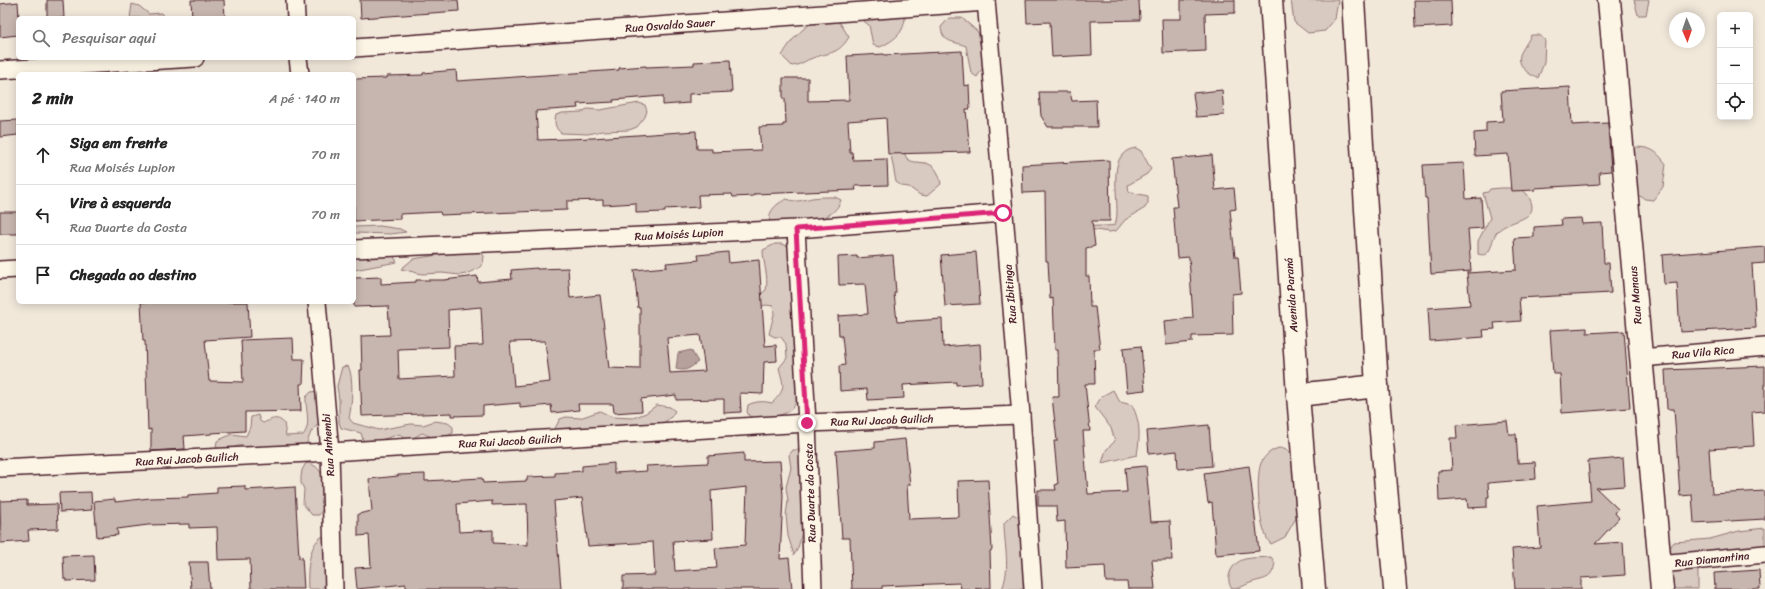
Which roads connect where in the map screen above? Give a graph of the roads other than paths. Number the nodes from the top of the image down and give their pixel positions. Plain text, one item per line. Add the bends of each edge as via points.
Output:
1 (294, 0) edge
2 (1271, 0) edge
3 (1352, 0) edge
4 (1609, 0) edge
5 (986, 1) edge
6 (296, 16) edge
7 (356, 48) edge
8 (162, 60) edge
9 (298, 60) edge
10 (0, 70) edge
11 (300, 72) edge
12 (1003, 213) junction
13 (796, 229) junction
14 (356, 249) edge
15 (16, 269) edge
16 (0, 270) edge
17 (317, 304) edge
18 (1765, 347) edge
19 (1641, 358) junction
20 (1377, 386) junction
21 (1298, 395) junction
22 (1021, 415) junction
23 (807, 423) junction
24 (330, 452) junction
25 (0, 468) edge
26 (1765, 554) edge
27 (1660, 564) junction
28 (334, 589) edge
29 (813, 589) edge
30 (1033, 589) edge
31 (1314, 589) edge
32 (1395, 589) edge
33 (1662, 589) edge

1 - 6 street
2 - 21 main road, Avenida Paraná
3 - 20 main road
4 - 19 main road, Rua Manaus
5 - 7 street, Rua Osvaldo Sauer
5 - 12 street, Rua Ibitinga
8 - 10 street
9 - 11 street
12 - 13 street, Rua Moisés Lupion
12 - 22 street, Rua Ibitinga
13 - 14 street, Rua Moisés Lupion
13 - 23 street, Rua Duarte da Costa
15 - 16 street
17 - 24 street, Rua Anhembi
18 - 19 street, Rua Vila Rica
19 - 27 main road, Rua Manaus
20 - 21 main road
20 - 32 main road
21 - 31 main road, Avenida Paraná
22 - 23 street, Rua Rui Jacob Guilich
22 - 30 street, Rua Ibitinga
23 - 24 street, Rua Rui Jacob Guilich
23 - 29 street, Rua Duarte da Costa
24 - 25 street, Rua Rui Jacob Guilich
24 - 28 street, Rua Anhembi
26 - 27 street, Rua Diamantina
27 - 33 main road, Rua Manaus

